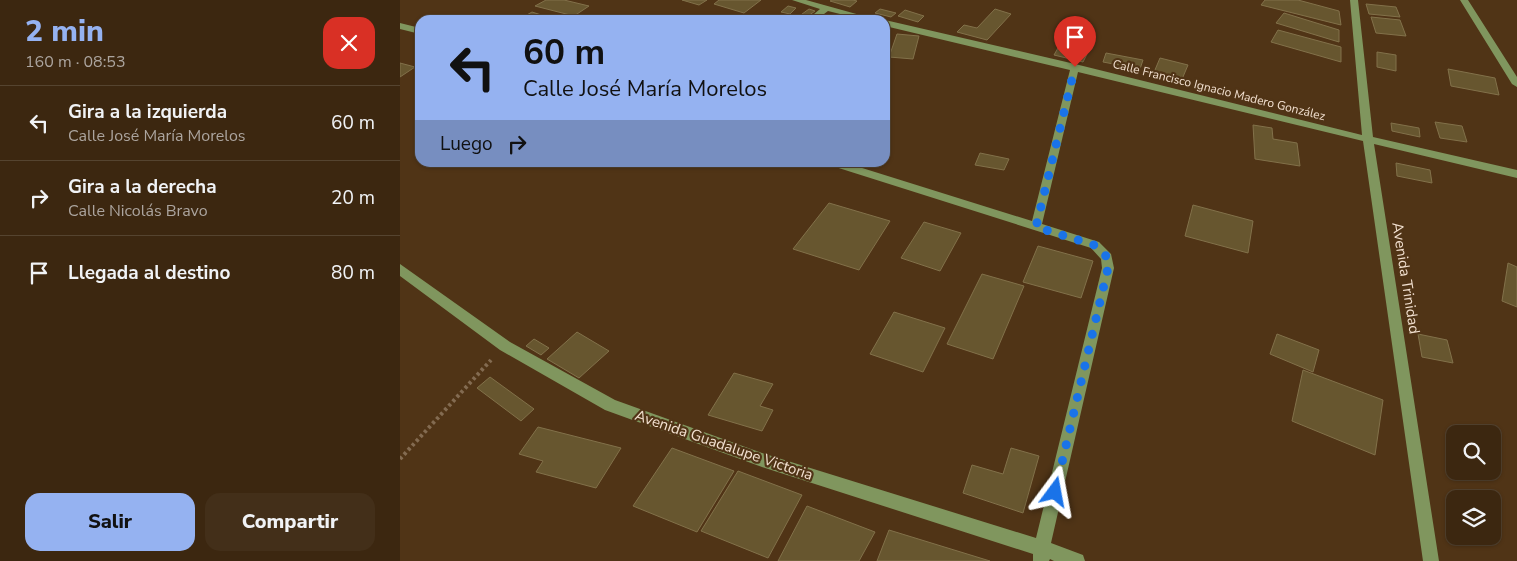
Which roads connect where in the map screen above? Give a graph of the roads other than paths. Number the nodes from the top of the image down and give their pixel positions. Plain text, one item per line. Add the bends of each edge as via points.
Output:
1 (796, 0) edge
2 (1354, 0) edge
3 (1464, 0) edge
4 (816, 2) edge
5 (826, 8) junction
6 (817, 15) edge
7 (854, 15) edge
8 (890, 24) edge
9 (400, 26) edge
10 (415, 30) edge
11 (1075, 67) junction
12 (1515, 79) edge
13 (1368, 140) junction
14 (846, 167) edge
15 (1517, 174) edge
16 (1036, 227) junction
17 (400, 269) edge
18 (1041, 554) edge
19 (1077, 561) edge
20 (1432, 561) edge

1 - 4 street
2 - 13 street, Avenida Trinidad
3 - 12 street
4 - 5 street
5 - 6 street
5 - 7 street
8 - 11 street, Calle Francisco Ignacio Madero González
9 - 10 street
11 - 13 street, Calle Francisco Ignacio Madero González
11 - 16 street
13 - 15 street, Calle Francisco Ignacio Madero González
13 - 20 street, Avenida Trinidad
14 - 16 street
16 - 18 street via 1094,245 1107,257 1108,268
17 - 18 street, Avenida Guadalupe Victoria via 505,346 619,408
18 - 19 street, Avenida Guadalupe Victoria

